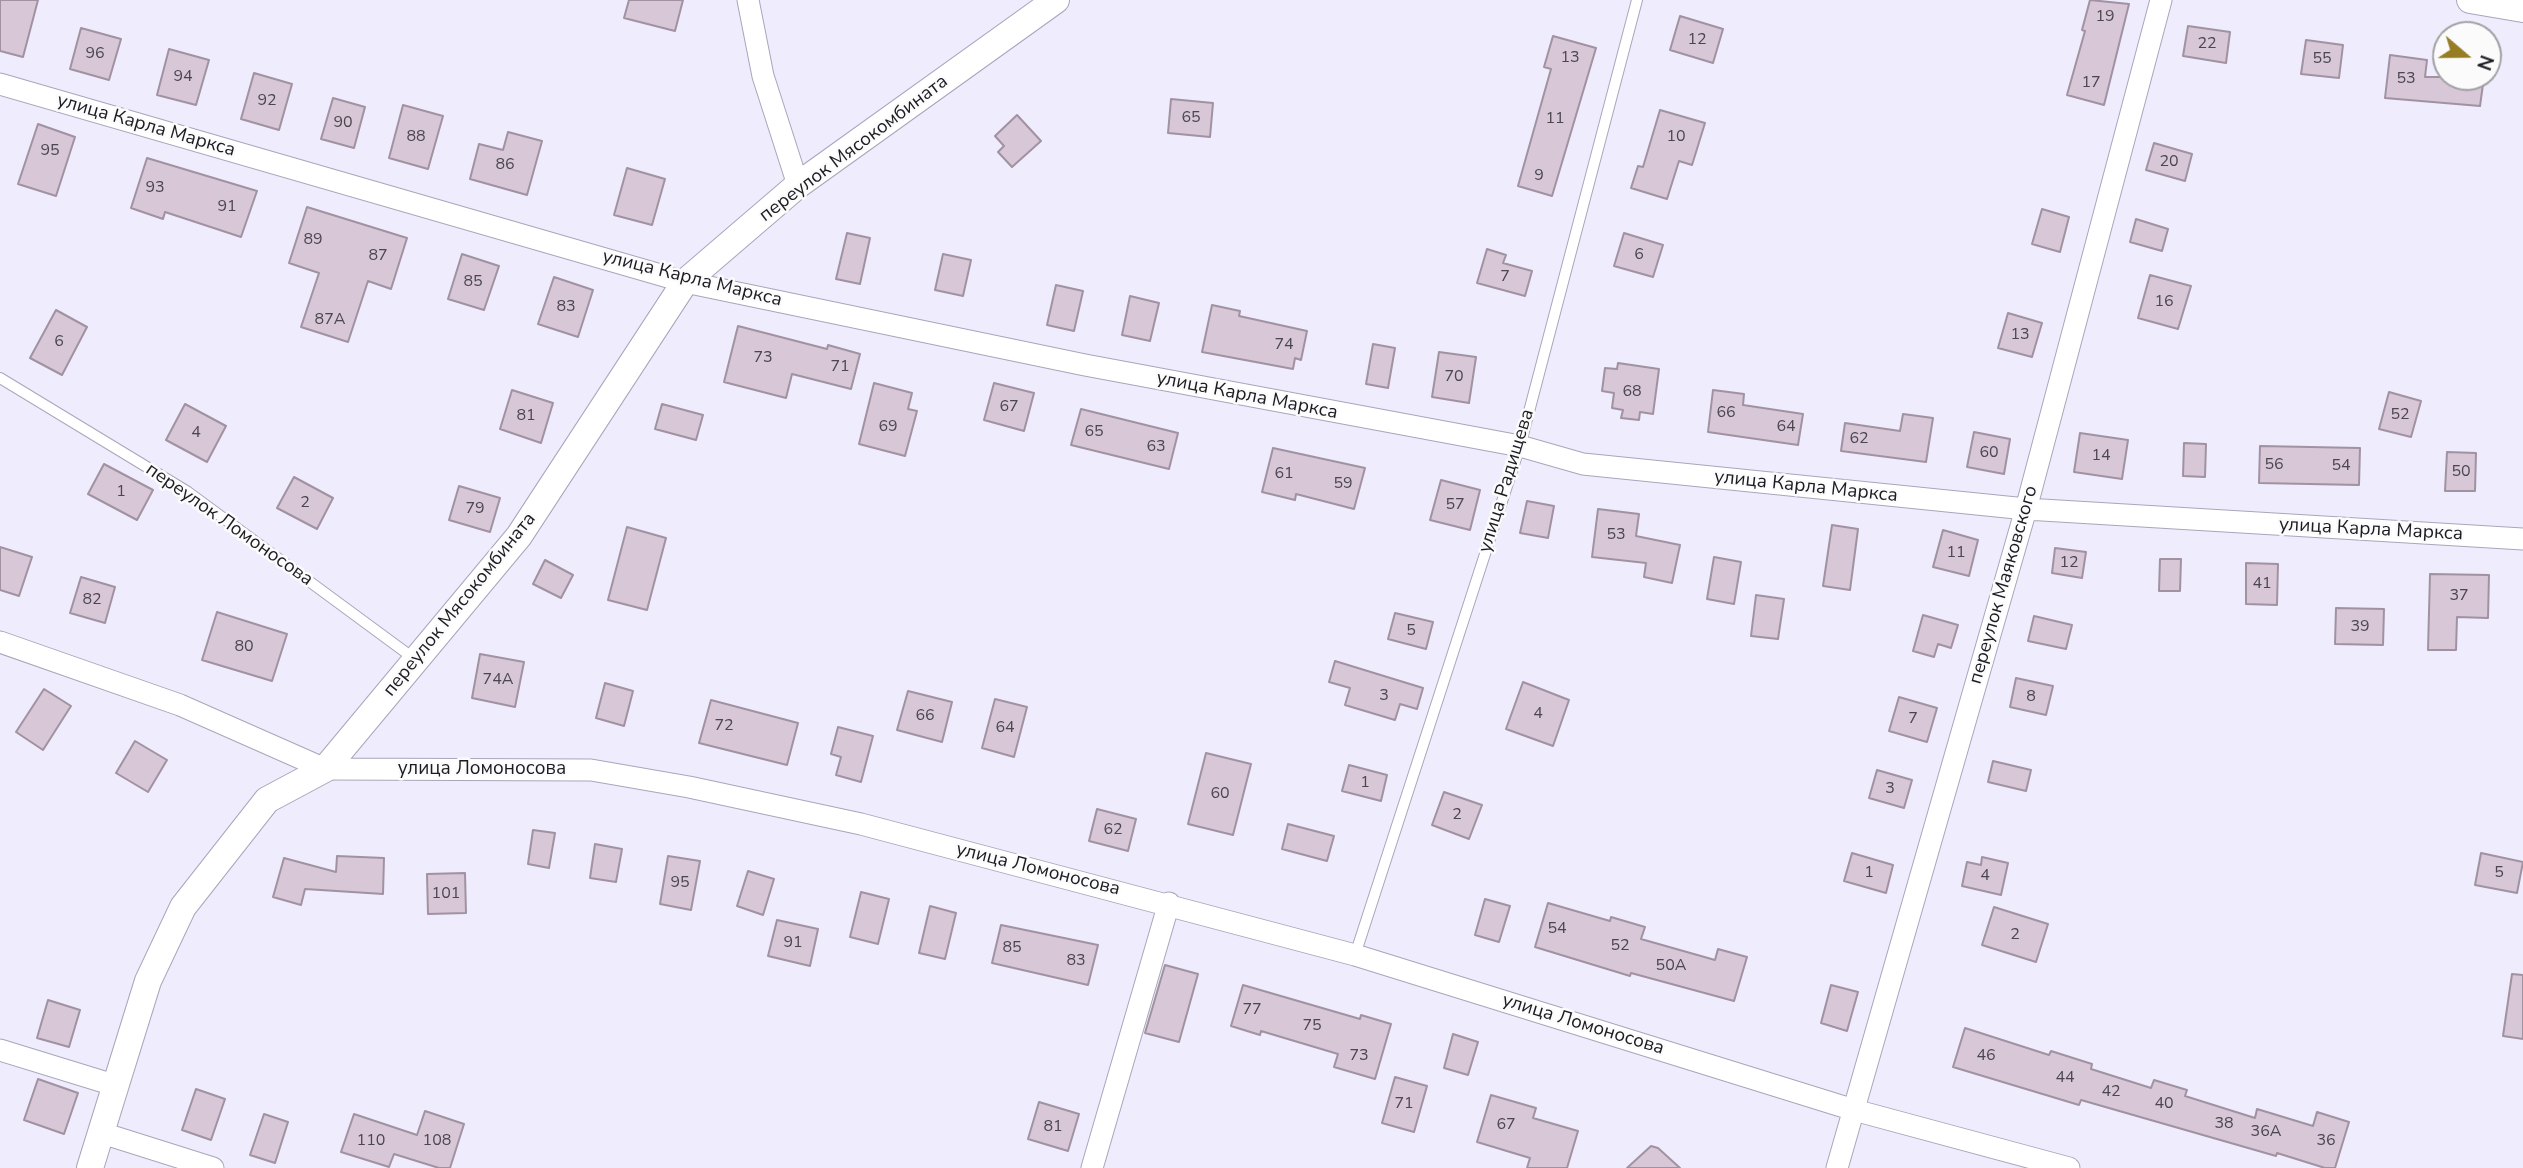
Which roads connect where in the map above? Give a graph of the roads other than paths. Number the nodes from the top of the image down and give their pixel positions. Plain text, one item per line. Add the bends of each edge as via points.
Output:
1 (748, 0) edge
2 (1056, 0) edge
3 (1637, 0) edge
4 (2161, 0) edge
5 (2470, 0) edge
6 (2523, 9) edge
7 (0, 84) edge
8 (798, 185) junction
9 (685, 282) junction
10 (0, 379) edge
11 (1520, 446) junction
12 (2026, 509) junction
13 (2523, 539) edge
14 (0, 642) edge
15 (416, 660) junction
16 (326, 769) junction
17 (1169, 903) junction
18 (1355, 956) junction
19 (0, 1050) edge
20 (117, 1086) junction
21 (1854, 1110) junction
22 (102, 1133) junction
23 (90, 1168) edge
24 (213, 1168) edge
25 (1092, 1168) edge
26 (1837, 1168) edge
27 (2069, 1168) edge

1 - 8 street via 763,76
2 - 8 street, переулок Мясокомбината
3 - 11 lane, улица Радищева
4 - 12 street, переулок Маяковского
5 - 6 street
7 - 9 street, улица Карла Маркса
8 - 9 street, переулок Мясокомбината
9 - 11 street, улица Карла Маркса via 1085,365
9 - 15 street, переулок Мясокомбината via 519,536
10 - 15 lane, переулок Ломоносова via 188,492
11 - 12 street, улица Карла Маркса via 1583,464
11 - 18 lane, улица Радищева
12 - 13 street, улица Карла Маркса
12 - 21 street, переулок Маяковского
14 - 16 street, улица Ломоносова via 180,705
15 - 16 street, переулок Мясокомбината
16 - 17 street, улица Ломоносова via 591,770 860,824
16 - 20 street, переулок Мясокомбината via 267,800 183,906 148,981
17 - 18 street, улица Ломоносова
17 - 25 street
18 - 21 street, улица Ломоносова
19 - 20 street
20 - 22 street, переулок Мясокомбината
21 - 26 street, переулок Маяковского
21 - 27 street, улица Ломоносова
22 - 23 street, переулок Мясокомбината
22 - 24 street

